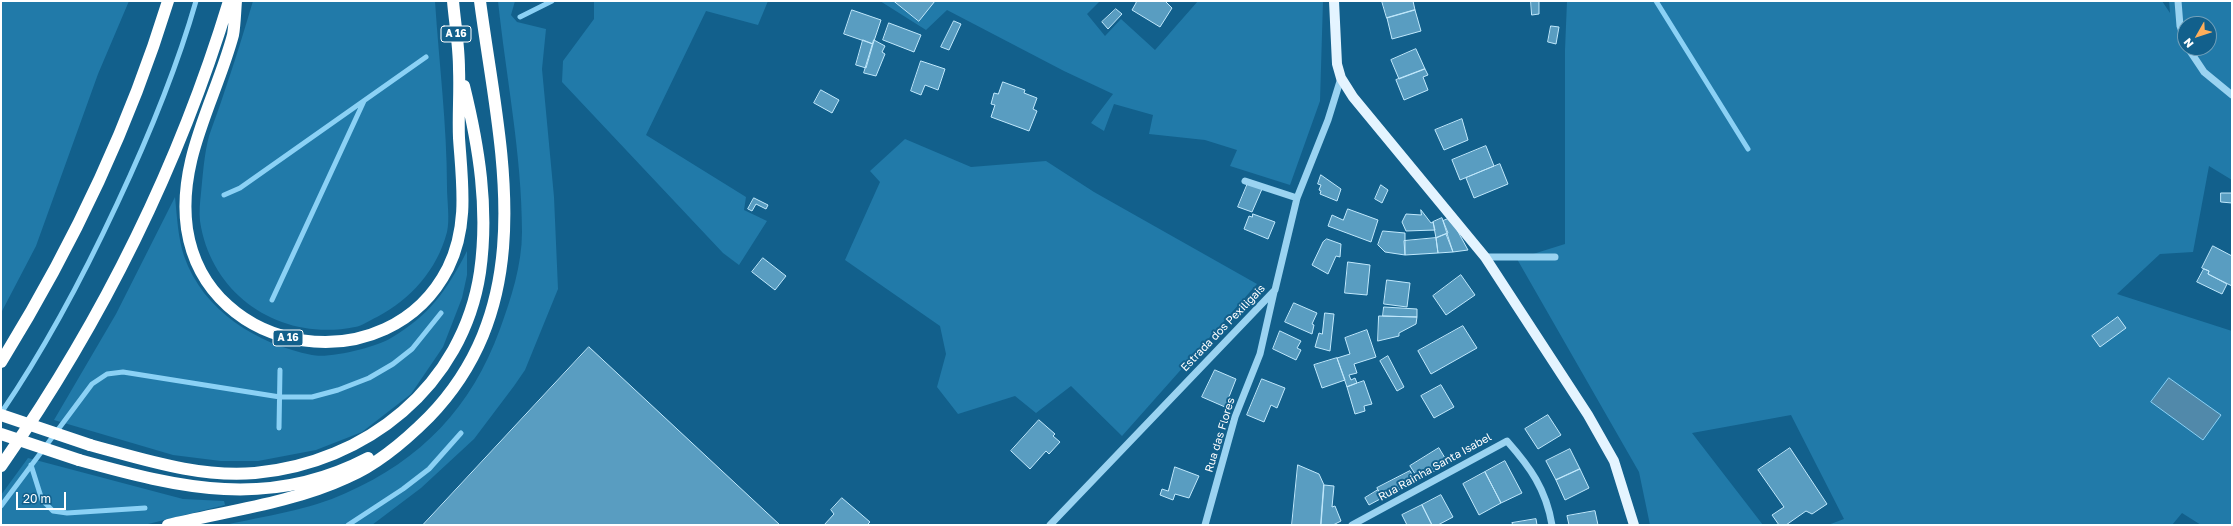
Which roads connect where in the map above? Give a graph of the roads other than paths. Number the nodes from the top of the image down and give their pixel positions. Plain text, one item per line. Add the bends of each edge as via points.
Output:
1 (168, 1) edge
2 (228, 1) edge
3 (236, 1) edge
4 (453, 1) edge
5 (480, 1) edge
6 (1334, 1) edge
7 (2178, 1) edge
8 (2179, 16) edge
9 (2193, 56) edge
10 (459, 67) junction
11 (1341, 78) junction
12 (2232, 95) edge
13 (1245, 181) dead end
14 (1297, 198) junction
15 (1484, 257) junction
16 (1555, 257) dead end
17 (1275, 290) junction
18 (1, 362) edge
19 (1, 415) edge
20 (1, 434) edge
21 (391, 448) junction
22 (1, 466) edge
23 (168, 525) edge
24 (1050, 525) edge
25 (1205, 525) edge
26 (1352, 525) edge
27 (1552, 525) edge
28 (1634, 525) edge

1 - 18 highway via 143,74 93,193 43,291
2 - 22 highway via 196,95 143,224 80,346
3 - 10 highway, A 16 via 233,34 200,129 190,168 186,198 187,230 201,270 220,296 246,319 286,337 331,343 366,338 393,326 410,314 441,280 454,253 462,216 464,184 459,136
4 - 10 highway, A 16
5 - 21 highway, A 16 via 504,183 506,218 499,285 490,320 476,352 458,382 419,427
6 - 11 main road via 1337,64
7 - 8 street
9 - 12 street via 2204,72
10 - 19 highway, A 16, bridge via 477,137 481,171 484,208 480,273 471,308 444,365 424,392 392,420 358,443 332,455 305,464 239,473 201,471 149,462
11 - 14 street, Estrada dos Pexiligais via 1328,120
11 - 15 main road via 1353,97
13 - 14 street
14 - 17 street, Estrada dos Pexiligais
15 - 16 street
15 - 28 main road via 1588,415 1614,461
17 - 24 street, Estrada dos Pexiligais
17 - 25 street, Rua das Flores via 1260,354 1235,417
20 - 21 highway, A 16, bridge via 79,460 167,483 244,490 269,488 318,478
21 - 23 highway, A 16 via 362,470 323,487
26 - 27 street, Rua Rainha Santa Isabel via 1507,440 1528,464 1541,487

